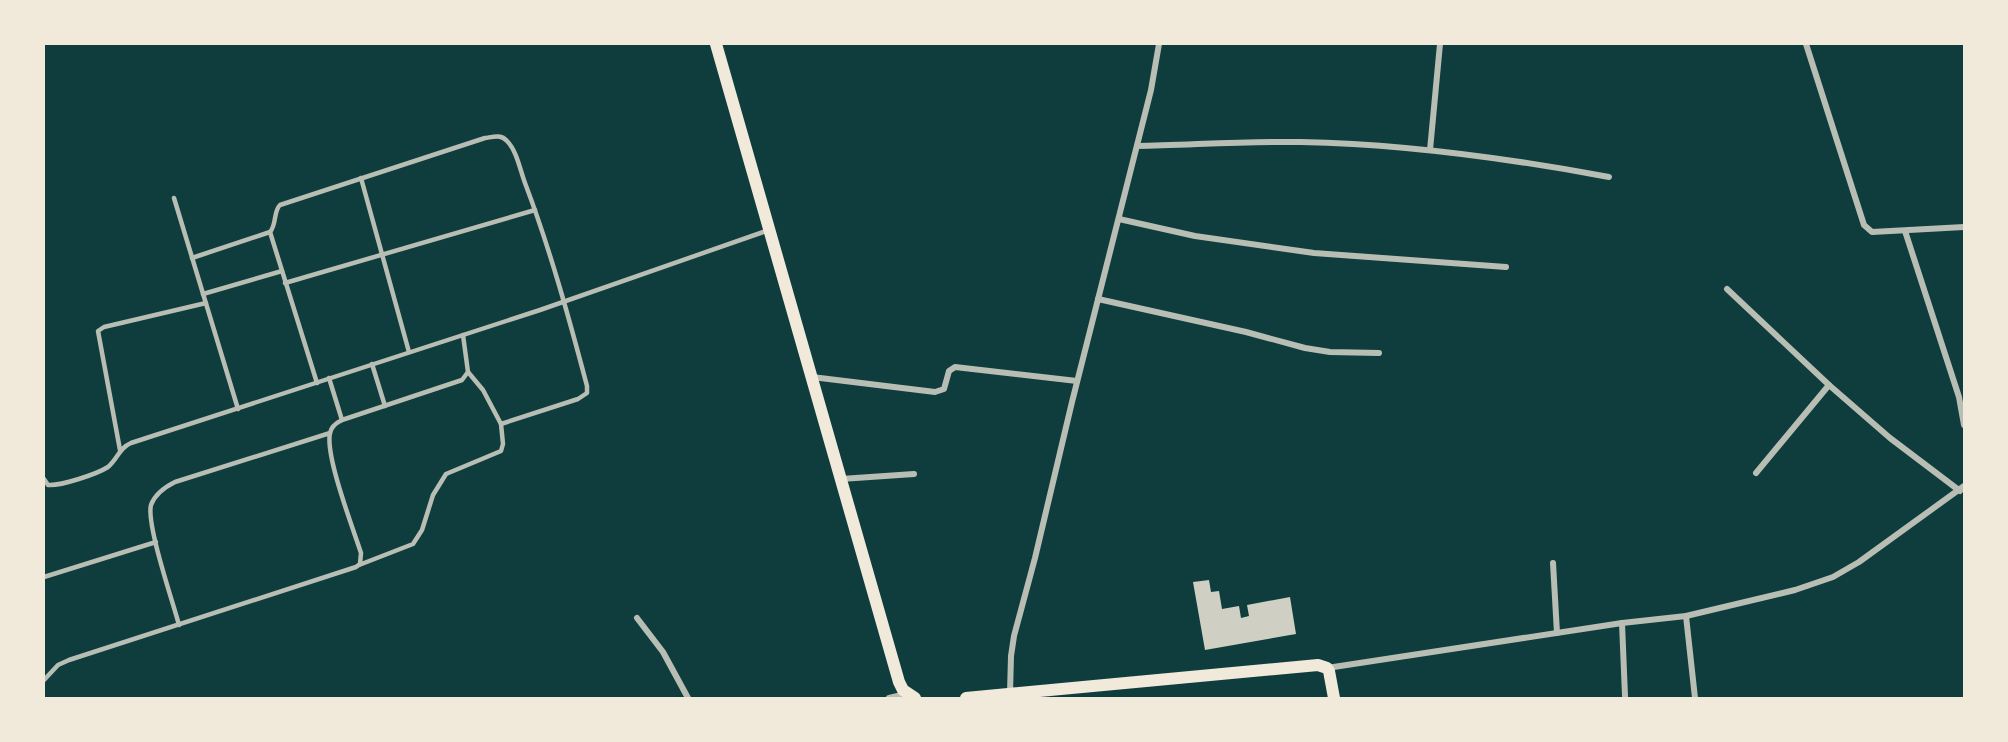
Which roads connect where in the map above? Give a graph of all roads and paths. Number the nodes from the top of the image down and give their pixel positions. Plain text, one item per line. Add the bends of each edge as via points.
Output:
1 (716, 44) edge
2 (1159, 44) edge
3 (1440, 44) edge
4 (1806, 44) edge
5 (1137, 146) junction
6 (1430, 150) junction
7 (1609, 177) dead end
8 (361, 178) junction
9 (174, 198) dead end
10 (535, 210) junction
11 (1119, 219) junction
12 (1965, 227) edge
13 (769, 230) junction
14 (1905, 231) junction
15 (270, 232) junction
16 (382, 253) junction
17 (192, 258) junction
18 (1506, 267) dead end
19 (282, 271) junction
20 (285, 283) junction
21 (1727, 289) dead end
22 (203, 294) junction
23 (1098, 299) junction
24 (565, 300) junction
25 (206, 303) junction
26 (463, 335) junction
27 (409, 352) junction
28 (1379, 353) dead end
29 (372, 364) junction
30 (468, 372) junction
31 (812, 377) junction
32 (329, 378) junction
33 (1077, 381) junction
34 (316, 382) junction
35 (1829, 386) junction
36 (385, 406) junction
37 (238, 409) junction
38 (342, 420) junction
39 (501, 424) junction
40 (1965, 425) edge
41 (330, 433) junction
42 (120, 450) junction
43 (1755, 473) dead end
44 (914, 474) dead end
45 (44, 479) edge
46 (840, 479) junction
47 (1962, 488) edge
48 (156, 542) junction
49 (1553, 563) dead end
50 (359, 565) junction
51 (44, 577) edge
52 (1686, 616) junction
53 (637, 618) dead end
54 (1622, 624) junction
55 (179, 625) junction
56 (1557, 633) junction
57 (1327, 668) junction
58 (44, 680) edge
59 (1010, 693) junction
60 (911, 696) edge
61 (1625, 696) dead end
62 (688, 699) edge
63 (890, 699) edge
64 (966, 699) edge
65 (1334, 699) edge
66 (1695, 699) edge

1 - 13 main road
2 - 5 street via 1157,68
3 - 6 street
4 - 14 street via 1864,225 1872,232
5 - 6 street via 1299,142
5 - 11 street
6 - 7 street
8 - 10 lane via 498,136 512,148
8 - 15 lane via 279,205
8 - 16 lane
9 - 17 lane
10 - 16 lane
10 - 24 lane
11 - 18 street via 1195,236 1302,252
11 - 23 street
12 - 14 street
13 - 24 lane
13 - 31 main road
14 - 40 street
15 - 17 lane
15 - 19 lane
16 - 20 lane
16 - 27 lane
17 - 22 lane
19 - 20 lane
19 - 22 lane
20 - 34 lane
21 - 35 street
22 - 25 lane
23 - 28 street via 1305,348
23 - 33 street
24 - 26 lane
24 - 39 lane via 587,393
25 - 37 lane
25 - 42 lane via 98,331
26 - 27 lane
26 - 30 lane
27 - 29 lane
29 - 32 lane
29 - 36 lane
30 - 36 lane via 453,384
30 - 39 lane via 483,390
31 - 33 street via 935,392 944,388 949,371 955,367
31 - 46 main road
32 - 34 lane
32 - 38 lane
33 - 59 street via 1014,636
34 - 37 lane
35 - 43 street
35 - 47 street via 1890,438
36 - 38 lane
37 - 42 lane via 130,443
38 - 41 lane
39 - 50 lane via 501,451 446,474 413,544
41 - 48 lane via 164,488 151,505
41 - 50 lane via 337,477 361,553
42 - 45 lane via 108,466 97,471 52,486
44 - 46 street
46 - 60 main road via 899,682
47 - 52 street via 1833,577
48 - 51 lane
48 - 55 lane
49 - 56 street
50 - 55 lane
52 - 54 street
52 - 66 street
53 - 62 street via 663,652
54 - 56 street
54 - 61 street
55 - 58 lane via 69,660
56 - 57 street
57 - 59 main road via 1318,665
57 - 65 main road
59 - 64 main road
60 - 63 street

